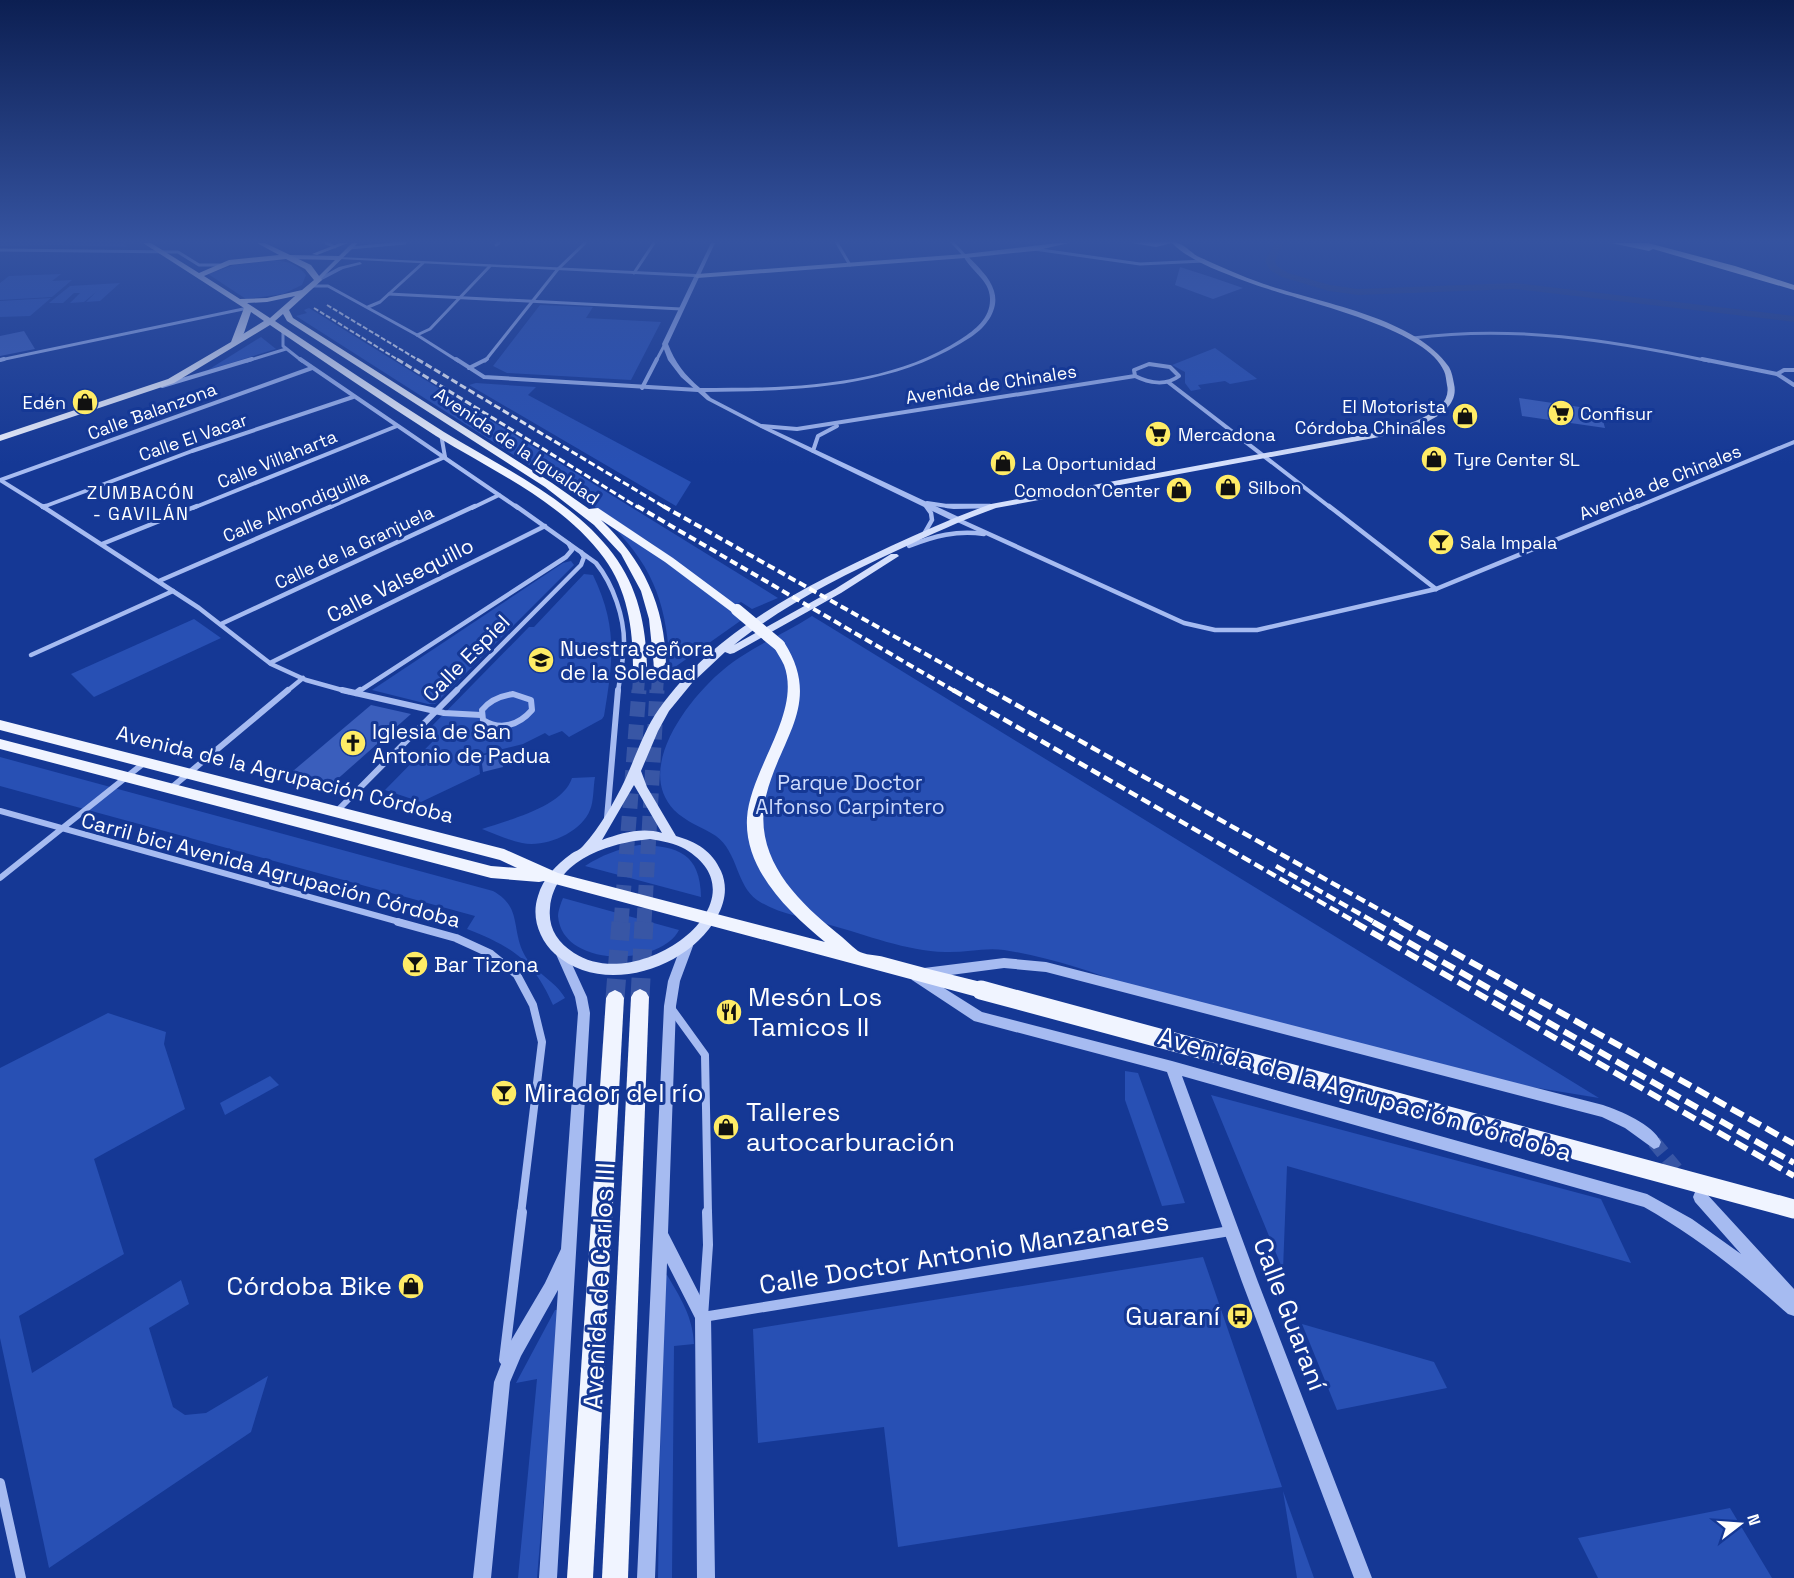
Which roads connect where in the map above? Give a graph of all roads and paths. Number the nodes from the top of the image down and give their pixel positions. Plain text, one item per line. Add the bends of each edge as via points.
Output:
1 (207, 317) edge
2 (245, 317) edge
3 (263, 317) edge
4 (277, 317) edge
5 (289, 317) edge
6 (385, 317) edge
7 (442, 317) edge
8 (520, 317) edge
9 (677, 317) edge
10 (988, 317) edge
11 (1363, 317) edge
12 (271, 321) junction
13 (284, 330) junction
14 (417, 335) junction
15 (1413, 338) junction
16 (234, 343) junction
17 (664, 344) junction
18 (286, 349) junction
19 (0, 360) edge
20 (312, 368) junction
21 (469, 368) junction
22 (1794, 370) edge
23 (1777, 374) junction
24 (1135, 376) junction
25 (1168, 382) junction
26 (1794, 385) edge
27 (642, 388) junction
28 (150, 390) junction
29 (698, 390) junction
30 (353, 397) junction
31 (851, 421) junction
32 (396, 426) junction
33 (761, 426) junction
34 (441, 434) junction
35 (0, 438) edge
36 (1794, 442) edge
37 (813, 451) junction
38 (1263, 456) junction
39 (445, 457) junction
40 (0, 480) edge
41 (542, 481) junction
42 (499, 495) junction
43 (920, 502) junction
44 (994, 506) junction
45 (43, 507) junction
46 (958, 520) junction
47 (544, 526) junction
48 (935, 530) junction
49 (921, 537) junction
50 (1000, 539) junction
51 (567, 541) junction
52 (102, 544) junction
53 (909, 546) junction
54 (579, 550) junction
55 (159, 580) junction
56 (1437, 589) junction
57 (173, 591) junction
58 (221, 624) junction
59 (31, 655) dead end
60 (270, 663) junction
61 (708, 663) junction
62 (658, 664) tunnel mouth
63 (640, 666) tunnel mouth
64 (303, 678) junction
65 (356, 693) junction
66 (437, 711) junction
67 (481, 715) junction
68 (0, 725) edge
69 (0, 744) edge
70 (144, 763) junction
71 (635, 770) junction
72 (188, 774) junction
73 (126, 777) junction
74 (171, 788) junction
75 (0, 811) edge
76 (336, 812) junction
77 (607, 822) junction
78 (61, 829) junction
79 (670, 836) junction
80 (588, 848) junction
81 (0, 878) edge
82 (554, 878) junction
83 (712, 919) junction
84 (687, 946) junction
85 (561, 952) junction
86 (851, 954) junction
87 (902, 968) junction
88 (921, 973) junction
89 (522, 982) joint
90 (640, 997) tunnel mouth
91 (615, 998) tunnel mouth
92 (670, 1006) junction
93 (1172, 1067) junction
94 (1654, 1142) tunnel mouth
95 (1700, 1197) dead end
96 (1794, 1209) edge
97 (659, 1230) junction
98 (1231, 1231) junction
99 (571, 1234) junction
100 (1794, 1302) edge
101 (1794, 1308) edge
102 (703, 1317) junction
103 (502, 1382) junction
104 (0, 1483) edge
105 (21, 1578) edge
106 (482, 1578) edge
107 (548, 1578) edge
108 (580, 1578) edge
109 (615, 1578) edge
110 (646, 1578) edge
111 (706, 1578) edge
112 (1363, 1578) edge

1 - 19 street
2 - 16 main road
3 - 12 main road, Avenida de la Igualdad
4 - 12 main road
5 - 41 main road, Avenida de la Igualdad
6 - 14 street
7 - 14 street
8 - 21 street via 486,360
9 - 17 street
10 - 29 street via 965,340 912,365 836,382 771,389
11 - 15 main road
12 - 13 main road, Avenida de la Igualdad
12 - 16 main road
13 - 18 street
13 - 34 main road, Avenida de la Igualdad
14 - 21 street
15 - 23 street via 1493,331 1551,334
15 - 38 main road via 1437,356 1453,381 1452,394 1441,409 1408,428
16 - 28 main road via 184,375
17 - 27 street
17 - 29 street via 671,360
18 - 20 street
18 - 28 street
20 - 30 street
20 - 40 street, Calle Balanzona
21 - 27 street via 494,379
22 - 23 street
23 - 26 street
24 - 25 street
24 - 25 street via 1137,367 1164,366 1178,373 1177,378
24 - 31 street, Avenida de Chinales
25 - 38 street
27 - 29 street
28 - 35 main road
29 - 33 street
30 - 32 street
30 - 45 street, Calle El Vacar
31 - 33 street, Avenida de Chinales via 796,429
31 - 37 street, Avenida de Chinales via 822,432
32 - 39 street
32 - 52 street, Calle Villaharta
33 - 37 street
34 - 39 street, Avenida de la Igualdad
34 - 63 main road, Avenida de la Igualdad via 562,513 600,546 631,597 639,633
36 - 56 street, Avenida de Chinales
37 - 43 street, Avenida de Chinales
38 - 44 main road
38 - 56 street
39 - 42 street
39 - 55 street, Calle Alhondiguilla
40 - 45 street
41 - 62 main road, Avenida de la Igualdad via 597,522 632,562 653,608
41 - 86 main road, bridge via 636,537 779,645 789,662 793,703 757,804 759,846 771,873 792,902
42 - 47 street
42 - 58 street, Calle de la Granjuela
43 - 44 street, Avenida de Chinales via 954,507
43 - 46 street, Avenida de Chinales
43 - 49 street via 933,518
44 - 46 main road
45 - 52 street
46 - 48 main road
46 - 50 street, Avenida de Chinales
47 - 51 street
47 - 60 street, Calle Valsequillo
48 - 49 main road
48 - 53 main road
49 - 61 main road via 784,605
50 - 53 street, Avenida de Chinales via 958,532
50 - 56 street, Avenida de Chinales via 1184,623 1216,630 1267,628
51 - 54 street
51 - 65 street, Calle Espiel via 572,550 570,555
52 - 55 street
53 - 61 main road via 838,591
54 - 66 street, Calle Espiel via 584,556 581,565
54 - 77 street via 596,563 609,582 623,630
55 - 57 street
57 - 58 street
57 - 59 street
58 - 60 street
60 - 64 street
61 - 71 main road via 664,710
64 - 65 street
64 - 72 street
65 - 66 street
66 - 67 street
66 - 76 street, Calle Espiel
67 - 67 street via 495,726 513,724 528,716 533,705 521,695 505,695 490,700
68 - 70 main road, Avenida de la Agrupación Córdoba
69 - 73 main road, Avenida de la Agrupación Córdoba
70 - 72 main road, Avenida de la Agrupación Córdoba
70 - 73 street
71 - 77 main road
71 - 79 main road
72 - 74 street
72 - 76 main road, Avenida de la Agrupación Córdoba
73 - 74 main road, Avenida de la Agrupación Córdoba
73 - 78 street
74 - 82 main road, Avenida de la Agrupación Córdoba via 491,872
75 - 78 street, Carril bici Avenida Agrupación Córdoba
76 - 82 main road, Avenida de la Agrupación Córdoba via 504,855
77 - 80 main road
78 - 81 street
78 - 89 street, Carril bici Avenida Agrupación Córdoba via 472,943 496,955
79 - 80 main road via 629,835
79 - 83 main road via 692,845 709,859 718,877 719,898
80 - 82 main road
82 - 83 main road, Avenida de la Agrupación Córdoba
82 - 85 main road via 545,897 542,917 548,936
83 - 84 main road
83 - 86 main road, Avenida de la Agrupación Córdoba
84 - 85 main road via 663,960 635,968 607,969 581,964
84 - 92 street
85 - 99 street, Avenida de Carlos III via 585,1013
86 - 87 main road, Avenida de la Agrupación Córdoba
87 - 88 main road, Avenida de la Agrupación Córdoba
87 - 93 street, Avenida de la Agrupación Córdoba via 979,1017
88 - 94 street, Avenida de la Agrupación Córdoba via 1004,963 1046,967 1602,1111 1625,1120
88 - 96 main road, Avenida de la Agrupación Córdoba, bridge
89 - 103 street, Avenida de Carlos III via 538,1015 542,1042
90 - 109 main road, Avenida de Carlos III
91 - 108 main road, Avenida de Carlos III
92 - 97 street
92 - 102 street via 705,1055 708,1245
93 - 98 street, Calle Guaraní
93 - 101 street, Avenida de la Agrupación Córdoba via 1647,1201 1708,1237
95 - 100 street
97 - 102 street
97 - 110 street
98 - 102 street, Calle Doctor Antonio Manzanares
98 - 112 street, Calle Guaraní
99 - 103 street, Avenida de Carlos III via 555,1284 508,1363
99 - 107 street, Avenida de Carlos III
102 - 111 street
103 - 106 street, Avenida de Carlos III
104 - 105 street

